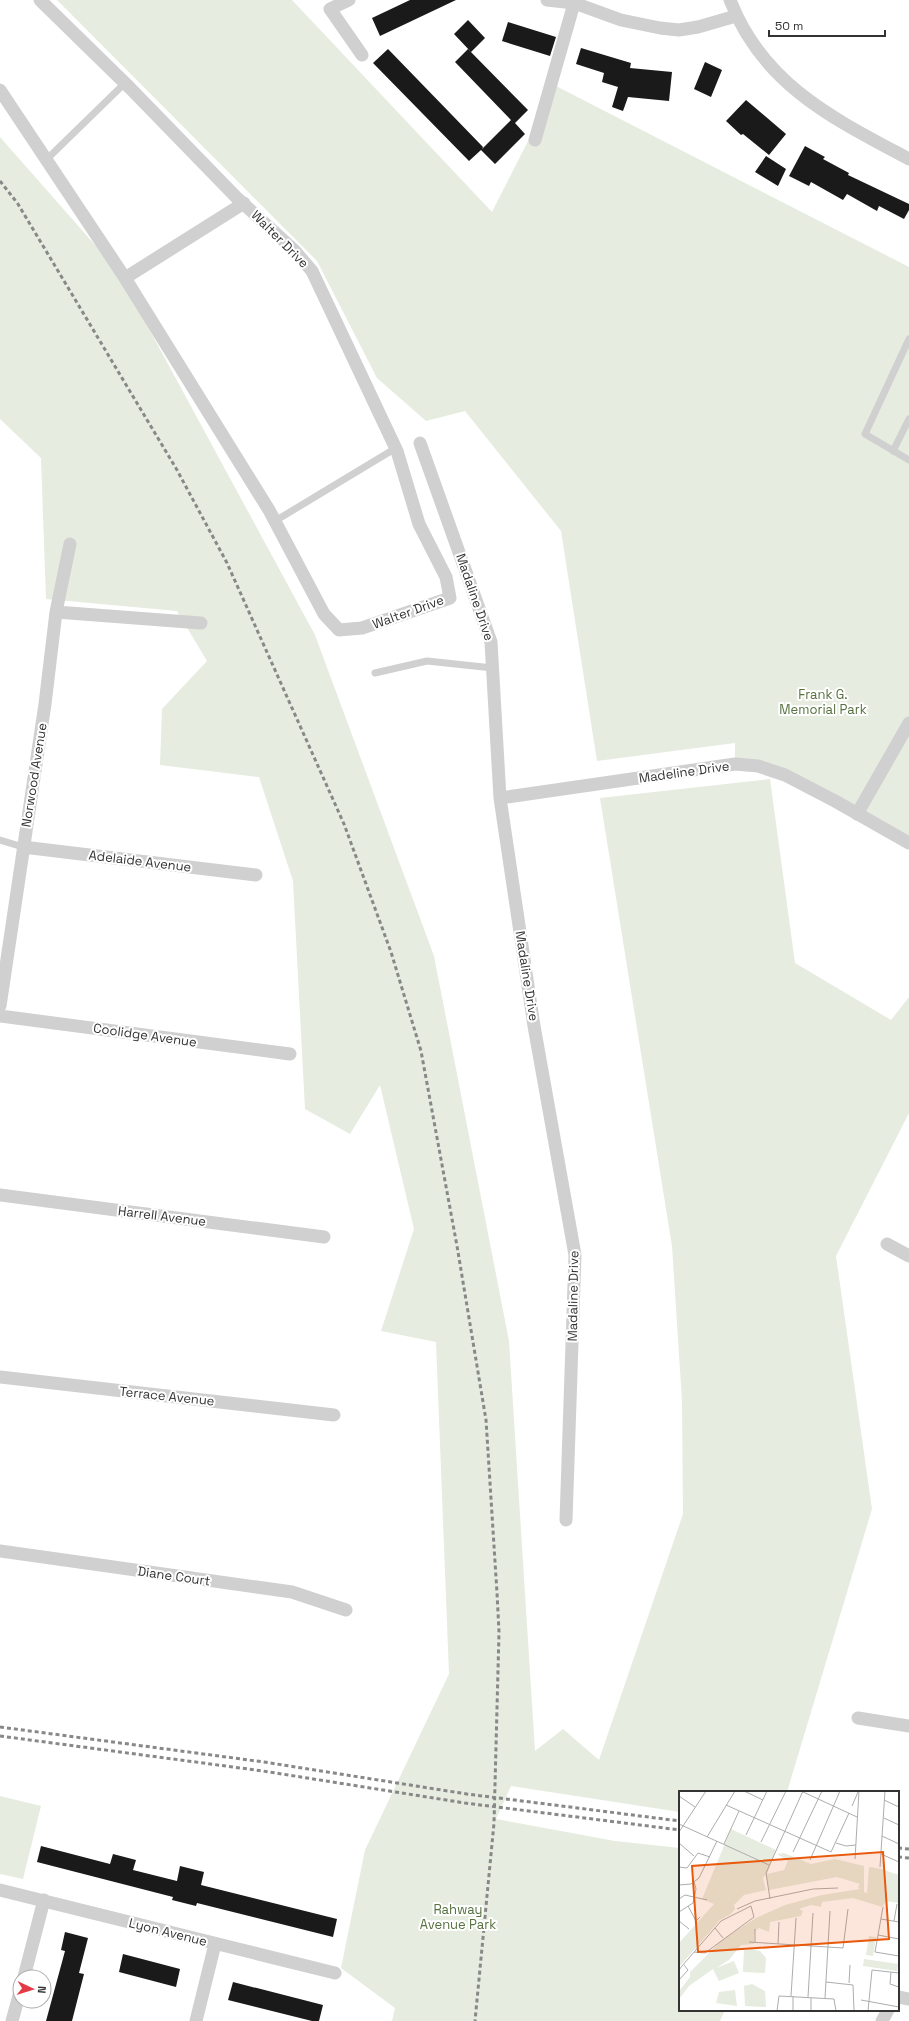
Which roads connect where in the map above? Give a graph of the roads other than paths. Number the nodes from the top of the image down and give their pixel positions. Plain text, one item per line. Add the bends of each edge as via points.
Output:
1 (40, 0) edge
2 (349, 0) edge
3 (547, 0) edge
4 (730, 0) edge
5 (575, 1) edge
6 (736, 16) junction
7 (362, 55) dead end
8 (125, 83) junction
9 (0, 90) edge
10 (535, 140) dead end
11 (47, 159) junction
12 (909, 159) edge
13 (244, 203) junction
14 (125, 278) junction
15 (909, 338) edge
16 (909, 419) edge
17 (420, 443) dead end
18 (396, 448) junction
19 (893, 451) junction
20 (909, 460) edge
21 (275, 521) junction
22 (70, 544) dead end
23 (56, 612) junction
24 (201, 623) dead end
25 (493, 668) junction
26 (375, 673) dead end
27 (909, 723) edge
28 (500, 798) junction
29 (858, 814) junction
30 (0, 840) edge
31 (909, 843) edge
32 (23, 847) junction
33 (256, 875) dead end
34 (0, 1006) edge
35 (0, 1016) edge
36 (290, 1054) dead end
37 (0, 1195) edge
38 (324, 1237) dead end
39 (887, 1244) dead end
40 (909, 1256) edge
41 (0, 1377) edge
42 (334, 1415) dead end
43 (566, 1520) dead end
44 (0, 1551) edge
45 (346, 1610) dead end
46 (858, 1718) dead end
47 (909, 1726) edge
48 (0, 1890) edge
49 (44, 1900) junction
50 (215, 1944) junction
51 (26, 1969) edge
52 (335, 1973) dead end
53 (899, 1997) edge
54 (909, 1998) edge
55 (15, 2009) edge
56 (887, 2011) edge
57 (12, 2021) edge
58 (196, 2021) edge
59 (882, 2021) edge

1 - 8 street, Walter Drive
2 - 7 street via 330,9
3 - 5 street
4 - 6 street
5 - 6 street via 621,20 679,30
5 - 10 street
6 - 12 street via 752,43 772,68 814,106
8 - 11 lane
8 - 13 street, Walter Drive
9 - 11 street, Walter Drive
11 - 14 street, Walter Drive
13 - 14 street
13 - 18 street, Walter Drive via 312,270
14 - 21 street, Walter Drive
15 - 19 lane via 865,434
16 - 19 lane
17 - 25 street, Madaline Drive via 491,642
18 - 21 lane
18 - 21 street, Walter Drive via 419,524 446,577 450,598 362,628 340,630 324,614
19 - 20 lane
22 - 23 street, Norwood Avenue
23 - 24 street
23 - 32 street, Norwood Avenue
25 - 26 lane via 427,661
25 - 28 street, Madaline Drive
27 - 29 street
28 - 29 street, Madeline Drive via 735,764 758,766 784,775
28 - 43 street, Madaline Drive via 534,1026 575,1255
29 - 31 street, Madeline Drive
30 - 32 lane
32 - 33 street, Adelaide Avenue
32 - 34 street, Norwood Avenue
35 - 36 street, Coolidge Avenue
37 - 38 street, Harrell Avenue
39 - 40 street
41 - 42 street, Terrace Avenue
44 - 45 street, Diane Court via 292,1592
46 - 47 street
48 - 49 street, Lyon Avenue
49 - 50 street, Lyon Avenue
49 - 51 street
50 - 52 street, Lyon Avenue
50 - 58 street
53 - 54 street
55 - 57 street
56 - 59 street

